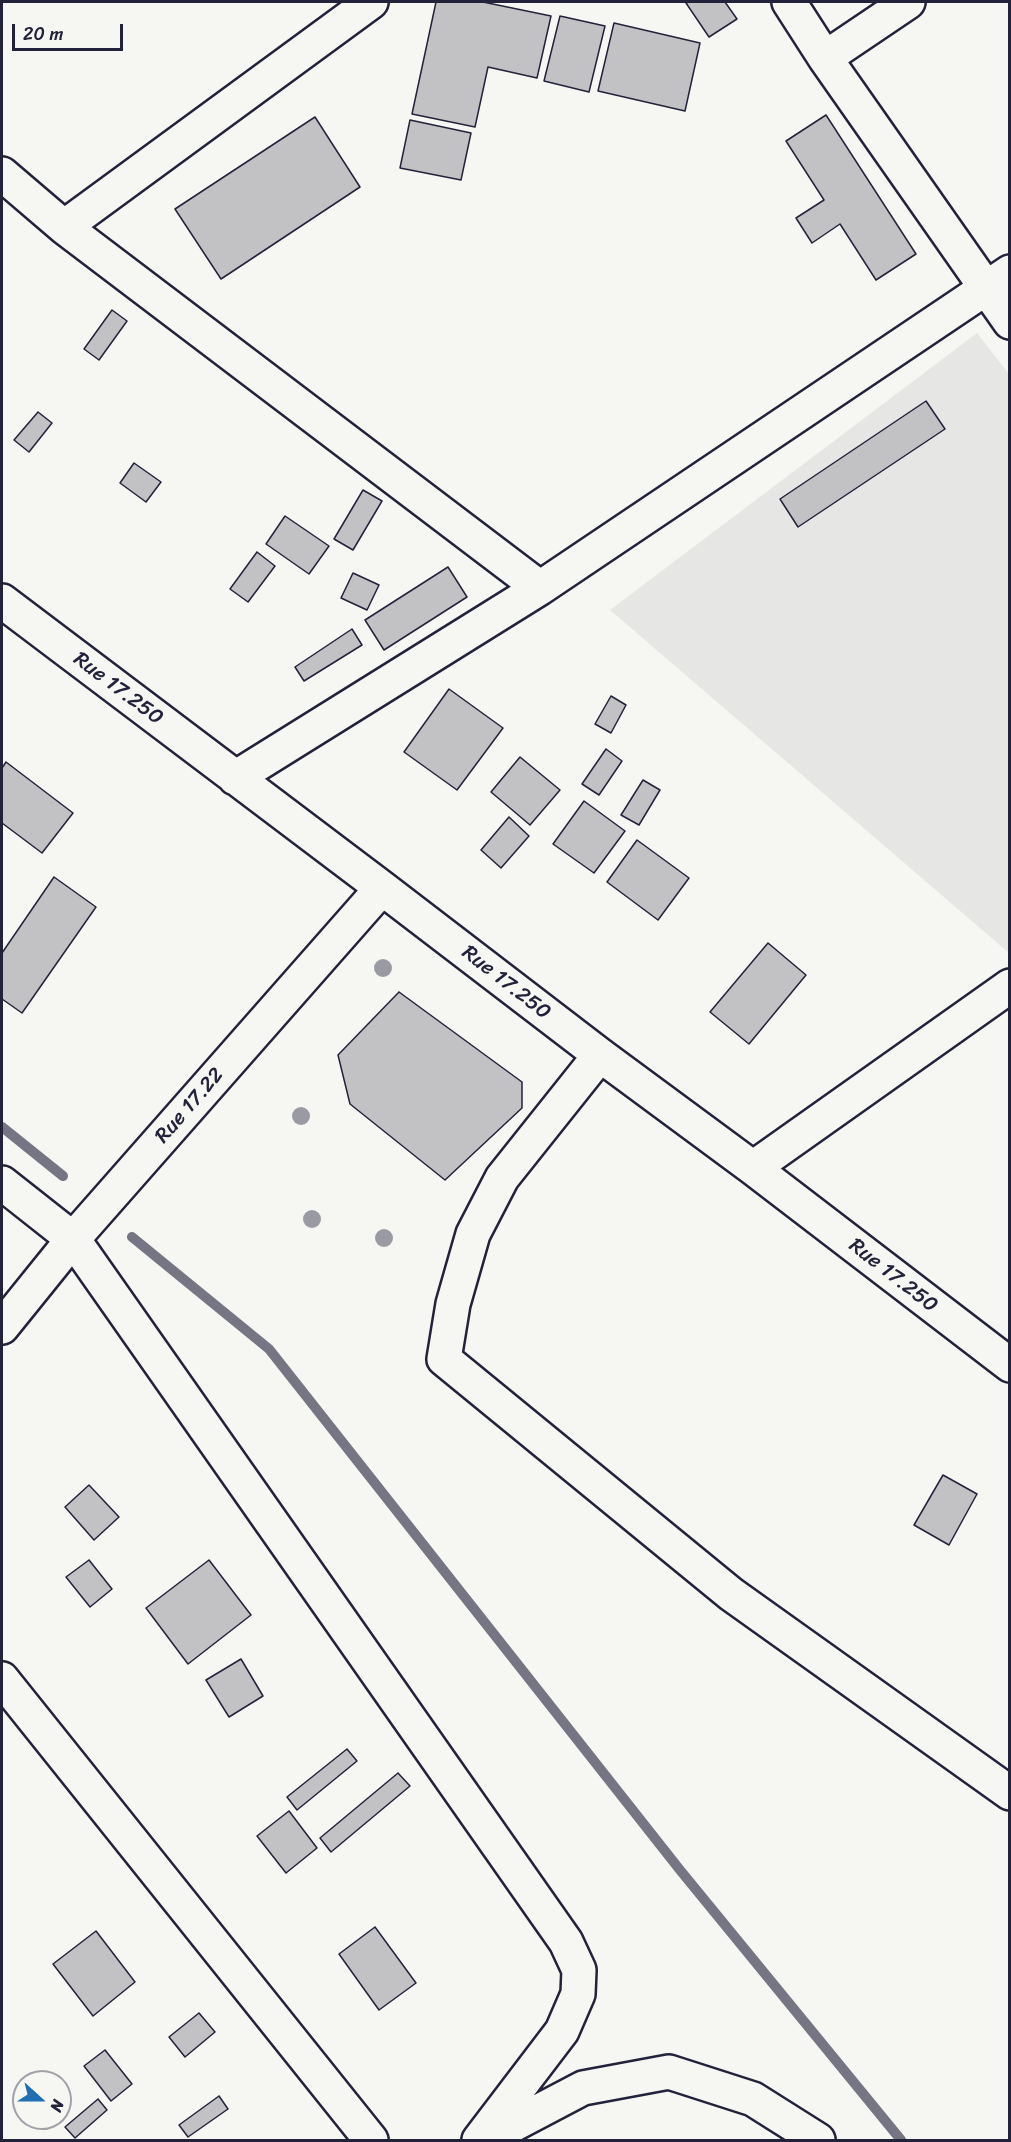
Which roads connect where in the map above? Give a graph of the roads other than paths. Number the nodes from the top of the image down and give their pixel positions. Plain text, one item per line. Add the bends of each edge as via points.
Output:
1 (371, 2) edge
2 (789, 2) edge
3 (908, 2) edge
4 (825, 58) junction
5 (2, 174) edge
6 (64, 227) junction
7 (998, 280) edge
8 (1010, 322) edge
9 (540, 588) junction
10 (2, 601) edge
11 (236, 778) junction
12 (382, 888) junction
13 (1010, 986) edge
14 (600, 1055) junction
15 (753, 1168) junction
16 (2, 1183) edge
17 (73, 1239) junction
18 (2, 1327) edge
19 (1007, 1359) edge
20 (2, 1679) edge
21 (1010, 1793) edge
22 (370, 2140) edge
23 (481, 2140) edge
24 (818, 2140) edge

1 - 6 street
2 - 4 street
3 - 4 street
4 - 7 street
5 - 6 street
6 - 9 street
7 - 8 street
7 - 9 street
9 - 11 street
10 - 11 street, Rue 17.250
11 - 12 street, Rue 17.250
12 - 14 street, Rue 17.250
12 - 17 street, Rue 17.22
13 - 15 street
14 - 15 street, Rue 17.250
14 - 21 street via 502,1178 472,1234 453,1304 444,1359 731,1594
15 - 19 street, Rue 17.250
16 - 17 street
17 - 18 street, Rue 17.22
17 - 23 street via 566,1942 579,1970 578,1994 562,2031
20 - 22 street
23 - 24 street via 583,2088 669,2072 753,2099

